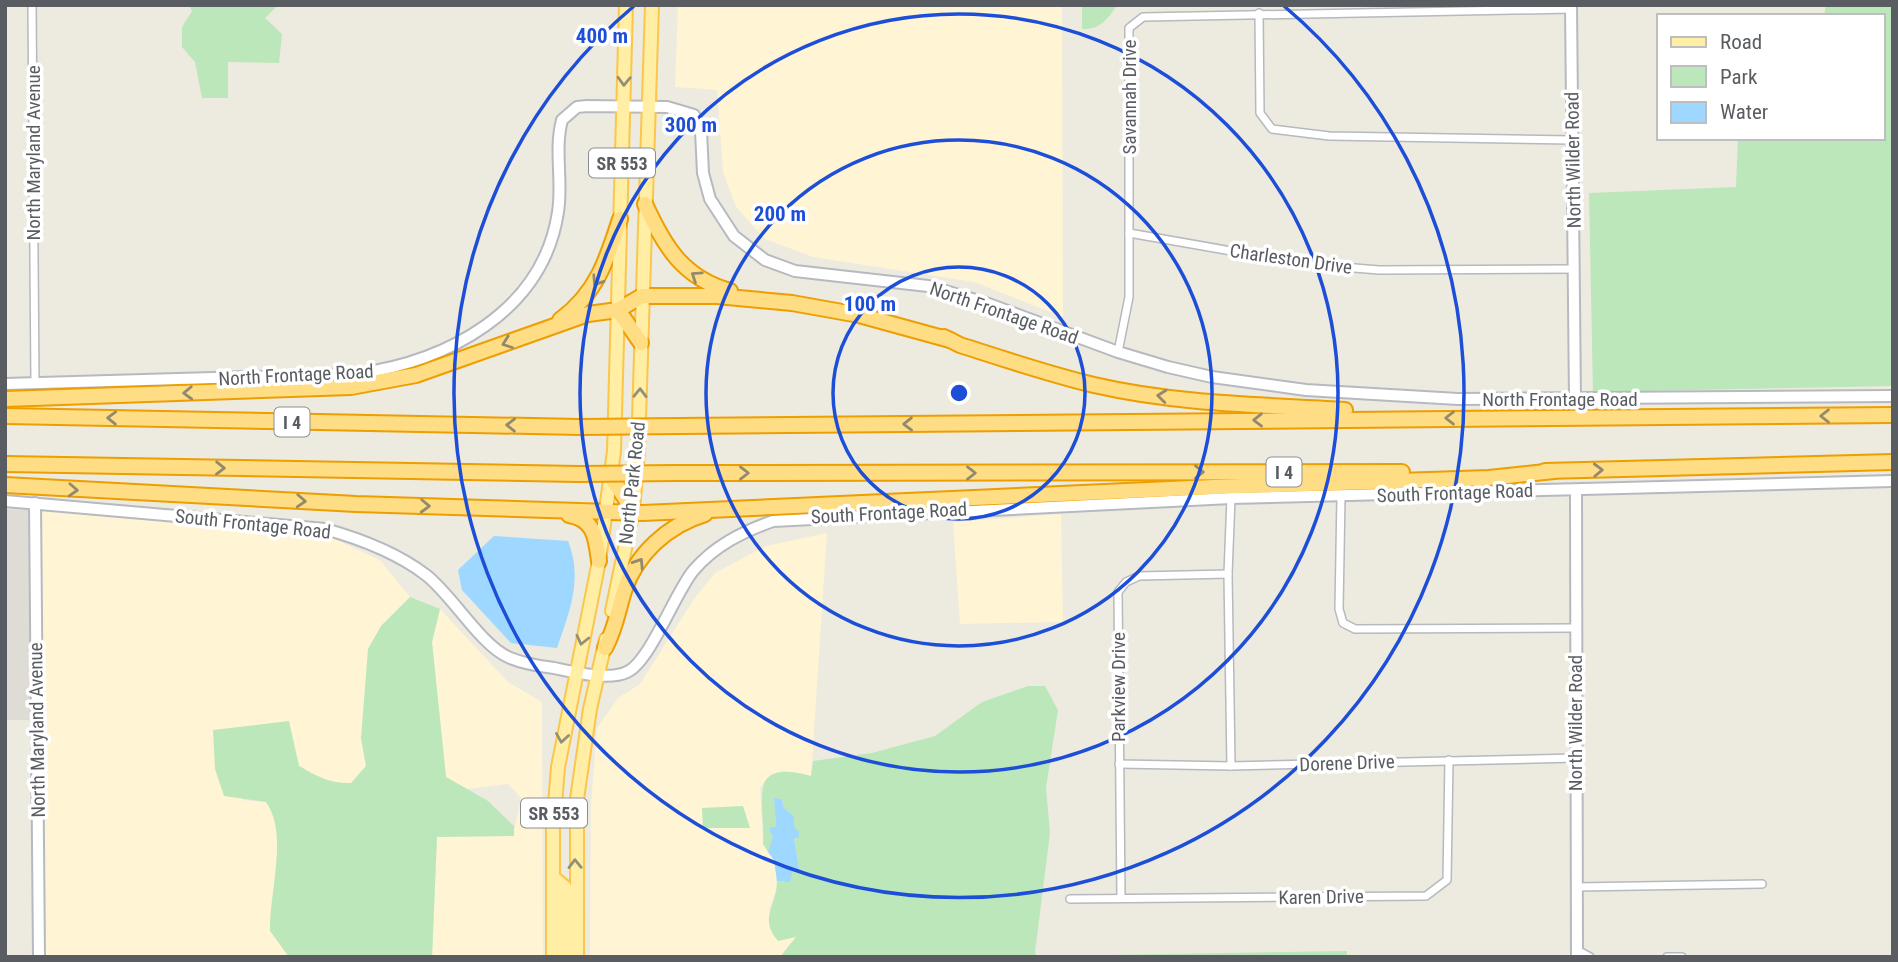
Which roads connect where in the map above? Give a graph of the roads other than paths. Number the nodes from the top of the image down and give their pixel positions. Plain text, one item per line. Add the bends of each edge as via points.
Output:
1 (32, 5) edge
2 (626, 5) edge
3 (652, 5) edge
4 (1571, 7) edge
5 (1259, 13) junction
6 (623, 107) junction
7 (648, 107) junction
8 (1572, 140) junction
9 (645, 204) junction
10 (620, 219) junction
11 (1129, 233) junction
12 (1574, 269) junction
13 (642, 296) junction
14 (618, 310) junction
15 (549, 327) junction
16 (950, 340) junction
17 (641, 343) junction
18 (1118, 352) junction
19 (5, 384) edge
20 (35, 384) junction
21 (1893, 396) edge
22 (5, 399) edge
23 (1575, 400) junction
24 (1893, 415) edge
25 (5, 416) edge
26 (1376, 419) junction
27 (1893, 462) edge
28 (5, 464) edge
29 (1554, 471) junction
30 (611, 477) junction
31 (1893, 481) edge
32 (5, 485) edge
33 (1576, 489) junction
34 (1341, 496) junction
35 (1231, 498) junction
36 (5, 501) edge
37 (35, 503) junction
38 (633, 510) junction
39 (720, 510) junction
40 (547, 511) junction
41 (608, 511) junction
42 (599, 561) junction
43 (1228, 574) junction
44 (1574, 628) junction
45 (605, 648) junction
46 (575, 671) junction
47 (598, 674) junction
48 (1575, 758) junction
49 (1449, 760) junction
50 (1119, 764) junction
51 (1231, 766) junction
52 (553, 877) junction
53 (1762, 884) dead end
54 (1575, 887) junction
55 (1121, 898) junction
56 (1070, 899) dead end
57 (1577, 953) edge
58 (39, 957) edge
59 (553, 957) edge
60 (565, 957) edge
61 (577, 957) edge
62 (1590, 957) edge
63 (1667, 957) edge
64 (1682, 957) edge

1 - 20 street, North Maryland Avenue
2 -> 6 main road, North Park Road
3 - 7 main road, North Park Road
4 - 5 street, Savannah Drive
4 - 8 street, North Wilder Road
5 - 8 street via 1260,113 1272,129 1329,136
5 - 11 street, Savannah Drive via 1143,17 1129,28
6 - 7 street, North Frontage Road
6 - 10 main road, North Park Road / SR 553
6 - 20 street, North Frontage Road via 577,107 562,120 558,213 540,266 503,313 444,351 412,363 355,374
7 - 9 main road, North Park Road / SR 553
7 - 18 street, North Frontage Road via 680,108 694,115 701,131 701,161 710,199 734,236 765,260 795,271 928,286
8 - 12 street, North Wilder Road
9 - 13 main road, North Park Road / SR 553
16 -> 9 highway via 859,310 708,284 693,276 665,246
10 - 14 main road, North Park Road / SR 553
10 -> 15 highway via 594,287
11 - 12 street, Charleston Drive via 1305,264 1379,270
11 - 18 street via 1129,298
12 - 23 street, North Wilder Road
13 - 14 highway
13 - 16 highway via 792,303 859,315
13 - 17 main road, North Park Road / SR 553
14 - 15 highway
14 - 17 highway
14 - 30 main road, North Park Road / SR 553
15 -> 22 highway via 382,384
26 -> 16 highway via 1346,410 1246,405 1096,385
38 -> 17 main road, North Park Road / SR 553
18 - 23 street, North Frontage Road via 1212,377 1306,390
19 - 20 street, North Frontage Road
21 - 23 street, North Frontage Road
24 -> 26 highway, I 4
26 -> 25 highway, I 4, bridge via 580,427
29 -> 27 highway, I 4
28 -> 29 highway, I 4, bridge via 579,474
29 - 39 highway via 1489,478
30 - 38 highway
30 - 41 main road, North Park Road / SR 553
31 - 33 street, South Frontage Road
32 -> 40 highway
33 - 34 street, South Frontage Road
33 - 44 street, North Wilder Road
34 - 35 street, South Frontage Road
34 - 44 street via 1339,609 1343,623 1355,629
35 - 43 street
35 - 47 street, South Frontage Road via 772,521 724,542 693,571 633,669 616,675
36 - 37 street, South Frontage Road
37 - 46 street, South Frontage Road via 317,528 358,538 426,575 493,648 508,657
37 - 58 street, North Maryland Avenue
38 - 39 highway
38 - 41 highway
38 - 45 main road, North Park Road / SR 553
45 -> 39 highway via 625,589 647,551 680,524
40 - 41 highway
40 - 42 highway via 587,522
41 - 42 main road, North Park Road / SR 553
42 -> 46 main road, North Park Road / SR 553
43 - 50 street, Parkview Drive via 1139,576 1118,592
43 - 51 street
44 - 48 street, North Wilder Road
45 - 47 main road, North Park Road / SR 553
46 - 47 street, South Frontage Road
46 -> 52 main road, North Park Road / SR 553 via 558,767
61 -> 47 main road, North Park Road / SR 553 via 577,810 584,738
48 - 49 street, Dorene Drive
48 - 54 street, North Wilder Road
49 - 51 street, Dorene Drive
49 - 55 street, Karen Drive via 1447,880 1426,896
50 - 51 street, Dorene Drive
50 - 55 street, Parkview Drive
52 - 59 main road, North Park Road / SR 553
52 - 60 main road via 565,887
53 - 54 street
54 - 57 street, North Wilder Road
55 - 56 street, Karen Drive
57 - 62 street
63 - 64 street

